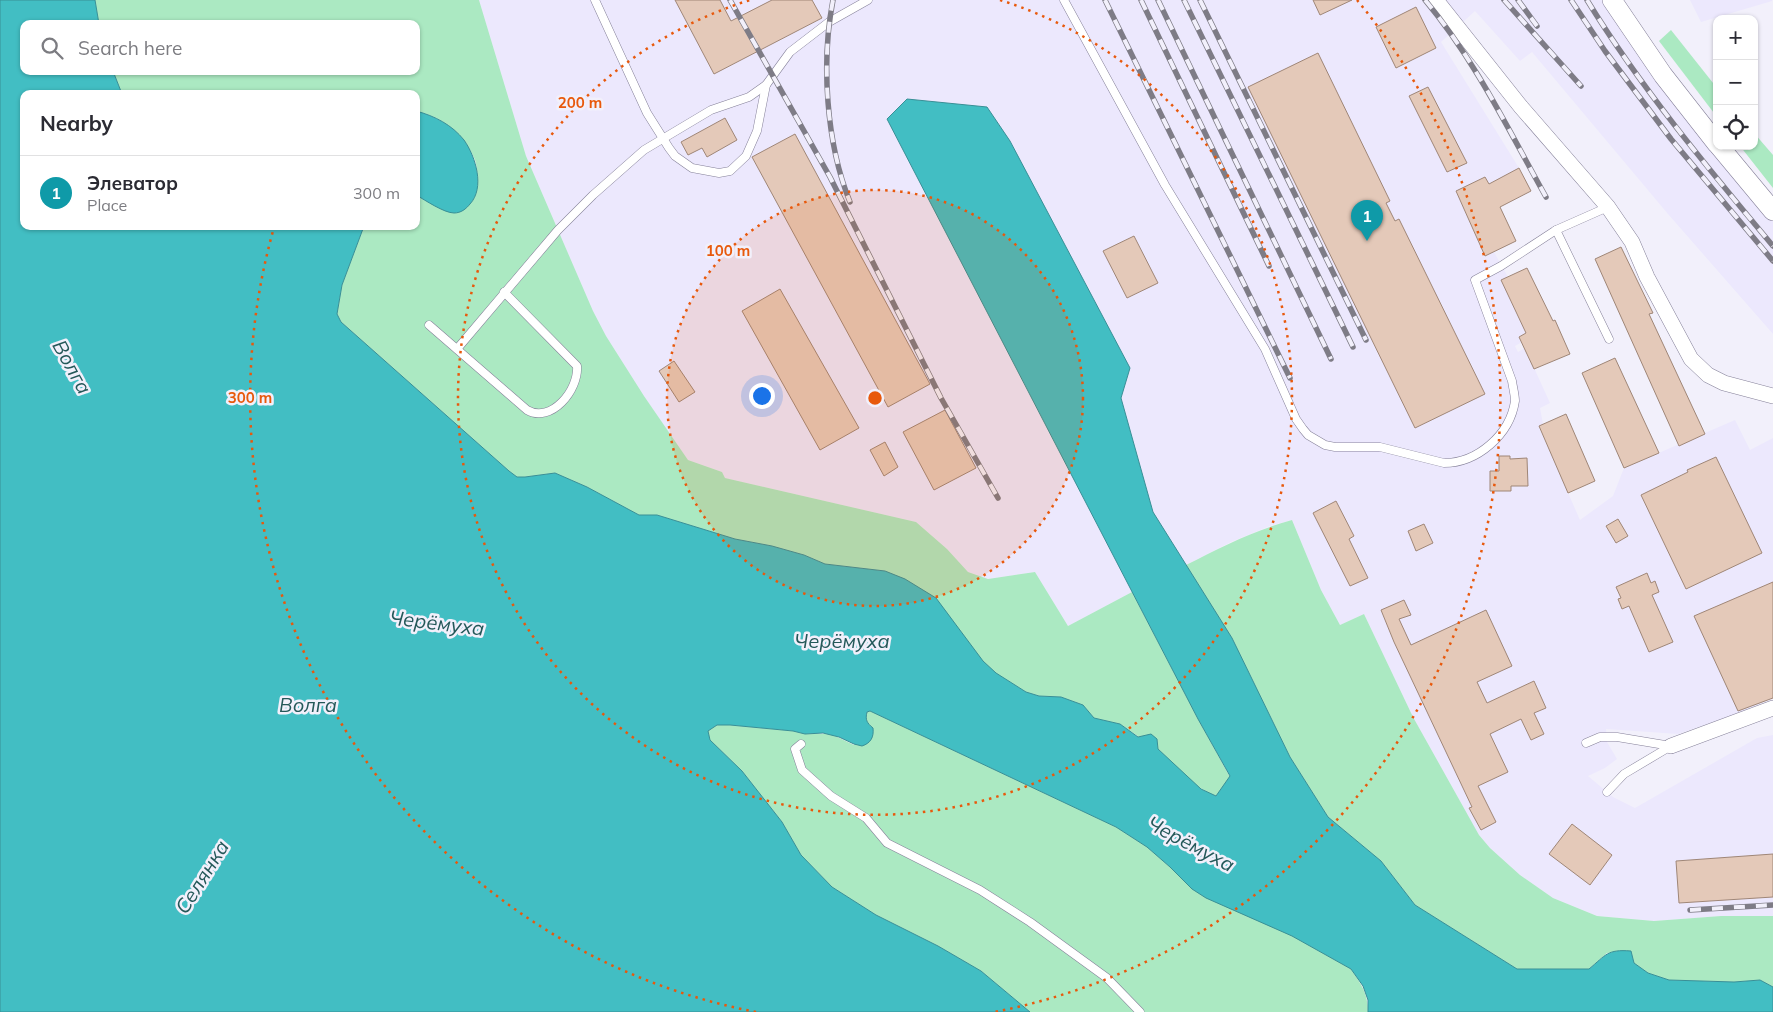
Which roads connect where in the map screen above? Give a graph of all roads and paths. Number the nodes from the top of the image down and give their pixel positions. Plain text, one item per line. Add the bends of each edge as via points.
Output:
1 (595, 0) edge
2 (868, 0) edge
3 (1064, 0) edge
4 (1436, 0) edge
5 (1612, 0) edge
6 (766, 85) junction
7 (662, 138) junction
8 (1713, 139) edge
9 (1722, 150) edge
10 (1608, 207) junction
11 (1773, 211) edge
12 (1556, 230) junction
13 (504, 292) junction
14 (429, 325) dead end
15 (1609, 339) dead end
16 (457, 349) junction
17 (1773, 396) edge
18 (1773, 708) edge
19 (1586, 743) dead end
20 (801, 744) dead end
21 (1671, 746) junction
22 (1607, 792) dead end
23 (1140, 1012) edge

1 - 7 lane via 647,113
2 - 6 lane via 829,22 796,47
3 - 12 lane via 1165,185 1265,348 1296,419 1317,441 1335,447 1380,447 1444,464 1461,461 1490,445 1504,430 1515,398 1512,381 1475,280
4 - 10 street
5 - 8 street via 1662,75
6 - 7 lane via 749,97 711,110
6 - 7 lane via 753,143 746,156 730,171 719,174 692,168 675,156
7 - 13 lane via 644,150 574,213
9 - 11 street
10 - 12 lane
10 - 17 street via 1632,242 1691,359 1708,375 1724,383
12 - 15 lane
13 - 16 lane
13 - 16 lane via 577,366 575,380 564,398 551,411 533,413
14 - 16 lane
18 - 21 street
19 - 21 lane via 1600,737 1617,737
20 - 23 lane via 795,749 802,770 831,796 866,818 887,843 980,890 1030,922 1107,978
21 - 22 lane via 1624,774

